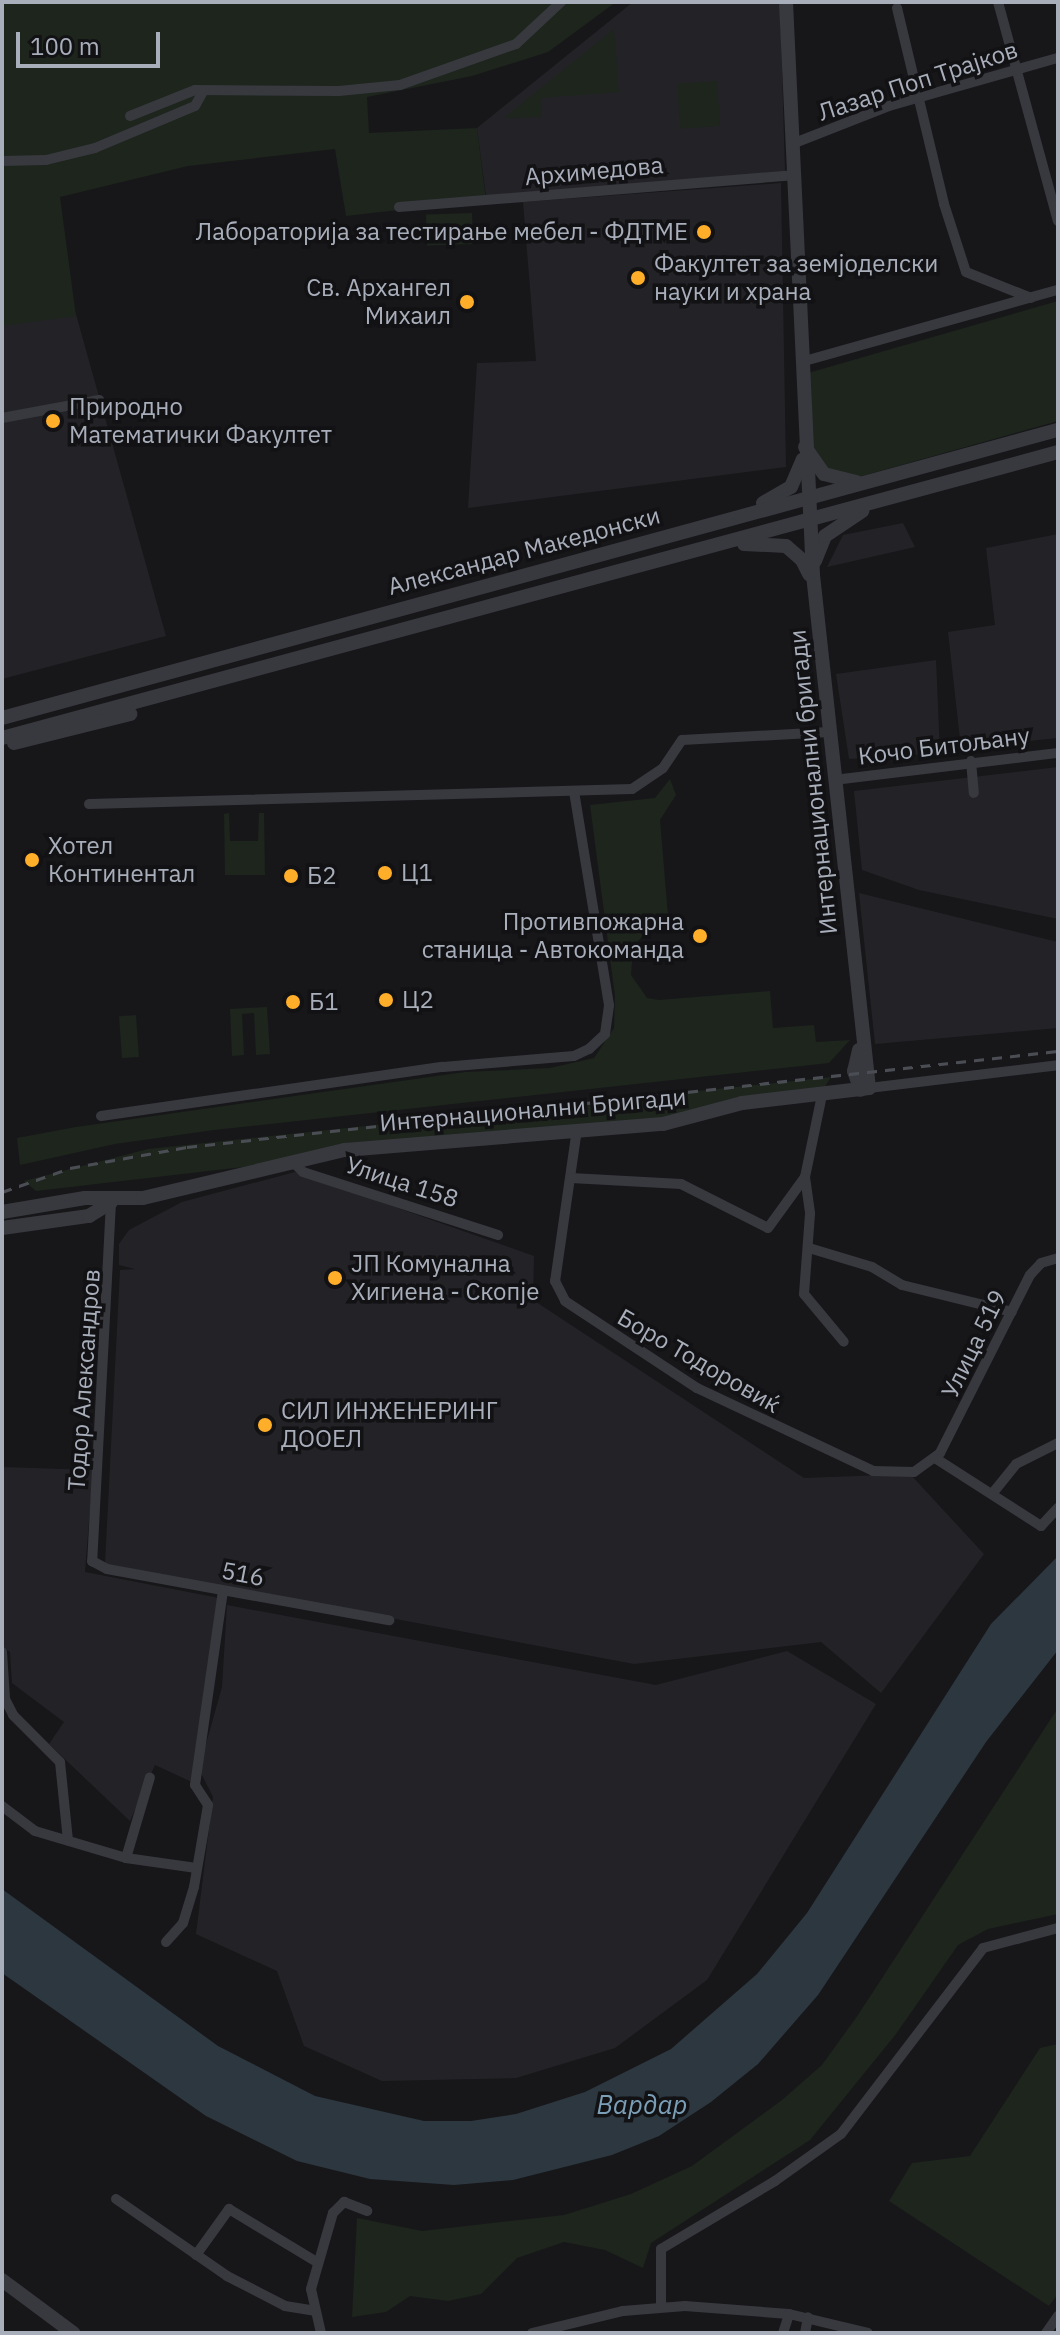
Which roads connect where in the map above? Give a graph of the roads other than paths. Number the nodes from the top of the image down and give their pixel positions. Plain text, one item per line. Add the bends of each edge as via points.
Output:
1 (561, 2) edge
2 (786, 2) edge
3 (998, 2) edge
4 (897, 8) dead end
5 (1058, 58) edge
6 (1016, 69) junction
7 (204, 90) junction
8 (921, 98) junction
9 (130, 116) dead end
10 (792, 144) junction
11 (2, 161) edge
12 (793, 175) junction
13 (399, 207) dead end
14 (1058, 221) edge
15 (1058, 290) edge
16 (1031, 298) junction
17 (801, 362) junction
18 (99, 400) dead end
19 (2, 418) edge
20 (1058, 430) edge
21 (804, 451) junction
22 (1058, 452) edge
23 (885, 478) junction
24 (807, 498) junction
25 (878, 501) junction
26 (737, 516) junction
27 (809, 521) junction
28 (704, 550) junction
29 (813, 579) junction
30 (304, 658) junction
31 (2, 718) edge
32 (829, 732) junction
33 (2, 738) edge
34 (2, 744) edge
35 (1058, 753) edge
36 (971, 761) junction
37 (834, 780) junction
38 (574, 792) junction
39 (974, 793) dead end
40 (89, 804) dead end
41 (862, 1038) junction
42 (1058, 1065) edge
43 (854, 1071) junction
44 (865, 1089) junction
45 (822, 1095) junction
46 (101, 1116) dead end
47 (577, 1129) junction
48 (295, 1164) junction
49 (805, 1177) junction
50 (571, 1178) junction
51 (111, 1202) junction
52 (2, 1212) edge
53 (2, 1228) edge
54 (498, 1235) dead end
55 (809, 1248) junction
56 (1058, 1258) edge
57 (1012, 1312) junction
58 (844, 1342) dead end
59 (1058, 1443) edge
60 (935, 1458) junction
61 (992, 1494) junction
62 (1058, 1508) edge
63 (92, 1561) joint
64 (223, 1591) junction
65 (389, 1620) dead end
66 (2, 1652) edge
67 (4, 1700) edge
68 (150, 1777) dead end
69 (2, 1806) edge
70 (68, 1841) junction
71 (126, 1858) junction
72 (196, 1868) junction
73 (1058, 1928) edge
74 (166, 1942) dead end
75 (116, 2199) dead end
76 (367, 2211) dead end
77 (196, 2255) junction
78 (317, 2262) junction
79 (2, 2280) edge
80 (661, 2307) junction
81 (315, 2311) junction
82 (789, 2314) junction
83 (1058, 2316) edge
84 (808, 2317) junction
85 (64, 2331) edge
86 (321, 2333) edge
87 (532, 2333) edge
88 (783, 2333) edge
89 (805, 2333) edge
90 (868, 2333) edge
91 (1046, 2333) edge

1 - 7 street via 516,44 400,85 339,91
2 - 10 street, Интернационални бригади
3 - 6 street
4 - 8 street
5 - 6 street, Лазар Поп Трајков
6 - 8 street, Лазар Поп Трајков
6 - 14 street
7 - 9 street
7 - 11 street via 195,106 95,148 46,160
8 - 10 street, Лазар Поп Трајков
8 - 16 street via 944,204 966,272
10 - 12 street, Интернационални бригади
12 - 13 street, Архимедова
12 - 17 street, Интернационални бригади
15 - 16 street
16 - 17 street
17 - 21 street, Интернационални бригади
18 - 19 street
20 - 23 street, Александар Македонски
21 - 23 street via 824,474 851,483
21 - 24 street, Интернационални бригади
21 - 26 street via 786,491
22 - 25 street, Александар Македонски
23 - 24 street, Александар Македонски
24 - 26 street, Александар Македонски
24 - 27 street, Интернационални бригади
25 - 27 street, Александар Македонски
25 - 29 street via 825,536
26 - 31 street, Александар Македонски
27 - 28 street, Александар Македонски
27 - 29 street, Интернационални бригади
28 - 29 street via 786,546
28 - 30 street, Александар Македонски
29 - 32 street, Интернационални бригади
30 - 33 street, Александар Македонски
30 - 34 street via 271,676
32 - 37 street, Интернационални бригади
32 - 38 street via 682,740 647,782 632,789
35 - 36 street, Кочо Битољану
36 - 37 street, Кочо Битољану
36 - 39 street
37 - 41 street, Интернационални бригади
38 - 40 street
38 - 46 street via 609,1005 605,1034 589,1049 564,1058 458,1065
41 - 43 street, Интернационални бригади
41 - 44 street, Интернационални бригади
42 - 44 street, Интернационални Бригади
43 - 44 street
43 - 45 street via 846,1083
44 - 45 street, Интернационални Бригади
45 - 47 street, Интернационални Бригади via 742,1103 663,1124
45 - 49 street
47 - 48 street, Интернационални Бригади via 345,1150
47 - 50 street, Боро Тодоровиќ
48 - 51 street, Интернационални Бригади
48 - 54 street, Улица 158 via 303,1172
49 - 50 street via 768,1228 681,1184
49 - 55 street
50 - 60 street, Боро Тодоровиќ via 555,1281 565,1301 697,1388 873,1471 914,1472
51 - 52 street via 85,1198
51 - 53 street via 89,1216
51 - 63 street, Тодор Александров
55 - 57 street via 872,1267 902,1285
55 - 58 street via 804,1294
56 - 57 street, Улица 519 via 1032,1271
57 - 60 street, Улица 519
59 - 61 street via 1016,1464
60 - 61 street
61 - 62 street via 1041,1526
63 - 64 street, 516 via 107,1569
64 - 65 street, 516
64 - 72 street via 195,1785 208,1805
66 - 67 street
67 - 70 street via 60,1762
68 - 71 street
69 - 70 street via 35,1831
70 - 71 street
71 - 72 street
72 - 74 street via 183,1923
73 - 80 street via 983,1948 841,2134 775,2181 661,2249
75 - 77 street
76 - 78 street via 344,2202 336,2205
77 - 78 street via 229,2209
77 - 81 street via 285,2306
78 - 81 street via 311,2289
79 - 85 street
80 - 82 street
80 - 87 street
81 - 86 street
82 - 84 street
82 - 88 street
83 - 91 street
84 - 89 street
84 - 90 street

